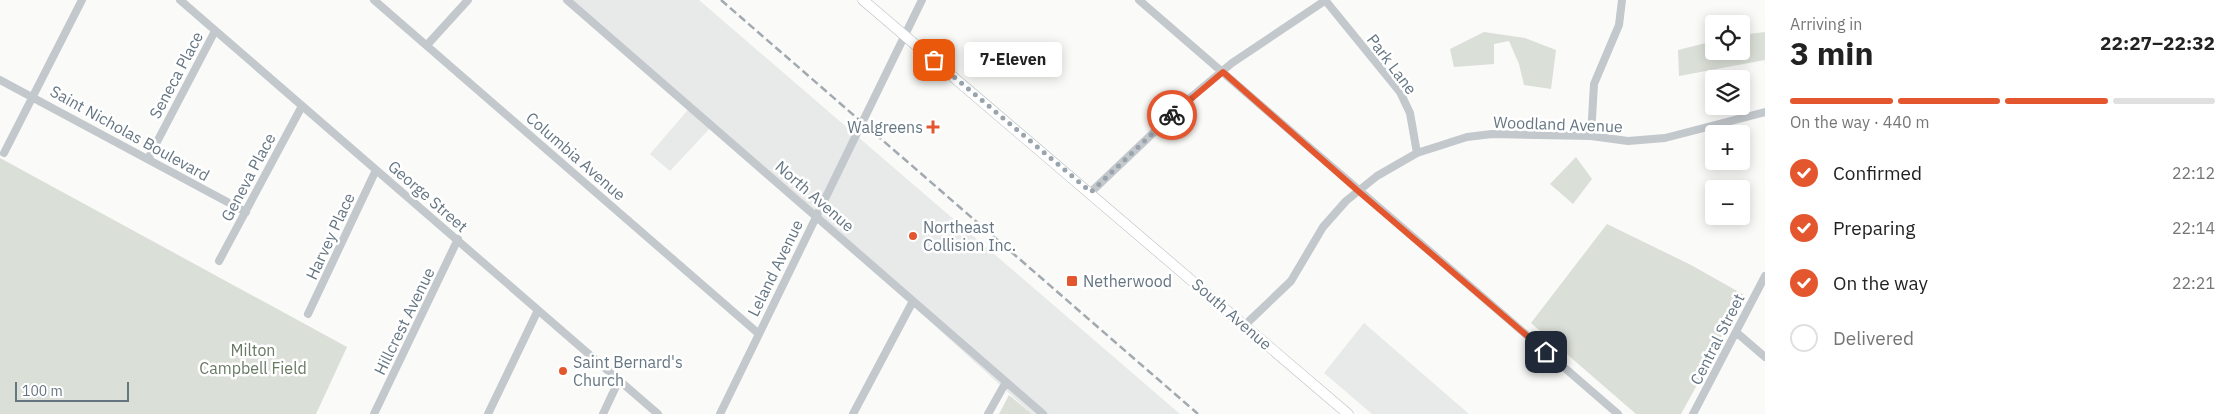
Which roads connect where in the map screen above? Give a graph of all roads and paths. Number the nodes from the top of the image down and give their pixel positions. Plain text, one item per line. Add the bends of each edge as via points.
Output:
1 (82, 0) edge
2 (180, 0) edge
3 (374, 0) edge
4 (468, 0) edge
5 (567, 0) edge
6 (864, 0) edge
7 (922, 0) edge
8 (1139, 0) edge
9 (1326, 0) edge
10 (1622, 0) edge
11 (215, 31) junction
12 (904, 35) junction
13 (427, 45) junction
14 (1223, 72) junction
15 (0, 80) edge
16 (33, 96) junction
17 (302, 106) junction
18 (1765, 112) edge
19 (1591, 136) junction
20 (4, 153) dead end
21 (1417, 153) junction
22 (148, 159) junction
23 (376, 170) junction
24 (1358, 191) junction
25 (1091, 192) junction
26 (246, 212) junction
27 (816, 215) junction
28 (458, 239) junction
29 (219, 261) dead end
30 (1765, 276) edge
31 (913, 301) junction
32 (538, 310) junction
33 (308, 314) dead end
34 (1245, 325) junction
35 (1736, 332) junction
36 (759, 334) junction
37 (1765, 357) edge
38 (619, 380) junction
39 (1006, 382) junction
40 (374, 414) edge
41 (488, 414) edge
42 (603, 414) edge
43 (658, 414) edge
44 (720, 414) edge
45 (853, 414) edge
46 (988, 414) edge
47 (1043, 414) edge
48 (1348, 414) edge
49 (1618, 414) edge
50 (1693, 414) edge

1 - 16 street
2 - 11 street, George Street
3 - 13 street, Columbia Avenue
4 - 13 street
5 - 27 street, North Avenue
6 - 12 main road, South Avenue
7 - 12 street, Leland Avenue
8 - 14 street
9 - 14 street
9 - 21 street, Park Lane via 1400,92 1410,113
10 - 19 street via 1619,25 1594,84
11 - 17 street, George Street
11 - 22 street, Seneca Place
12 - 25 main road, South Avenue
12 - 27 street, Leland Avenue
13 - 36 street, Columbia Avenue
14 - 24 street
14 - 25 street via 1190,98
15 - 16 street, Saint Nicholas Boulevard
16 - 20 street
16 - 22 street, Saint Nicholas Boulevard
17 - 23 street, George Street
17 - 26 street, Geneva Place
18 - 19 street, Woodland Avenue via 1665,138 1628,141
19 - 21 street, Woodland Avenue via 1492,134 1467,137
21 - 24 street, Woodland Avenue via 1376,176
22 - 26 street, Saint Nicholas Boulevard
23 - 28 street, George Street
23 - 33 street, Harvey Place
24 - 34 street, Woodland Avenue via 1323,227 1292,281
24 - 49 street
25 - 34 main road, South Avenue
26 - 29 street, Geneva Place
27 - 31 street, North Avenue
27 - 36 street, Leland Avenue
28 - 32 street, George Street
28 - 40 street, Hillcrest Avenue
30 - 35 street, Central Street
31 - 39 street, North Avenue
31 - 45 street
32 - 38 street, George Street
32 - 41 street
34 - 48 main road, South Avenue
35 - 37 street
35 - 50 street, Central Street
36 - 44 street, Leland Avenue
38 - 42 street
38 - 43 street, George Street
39 - 46 street
39 - 47 street, North Avenue

